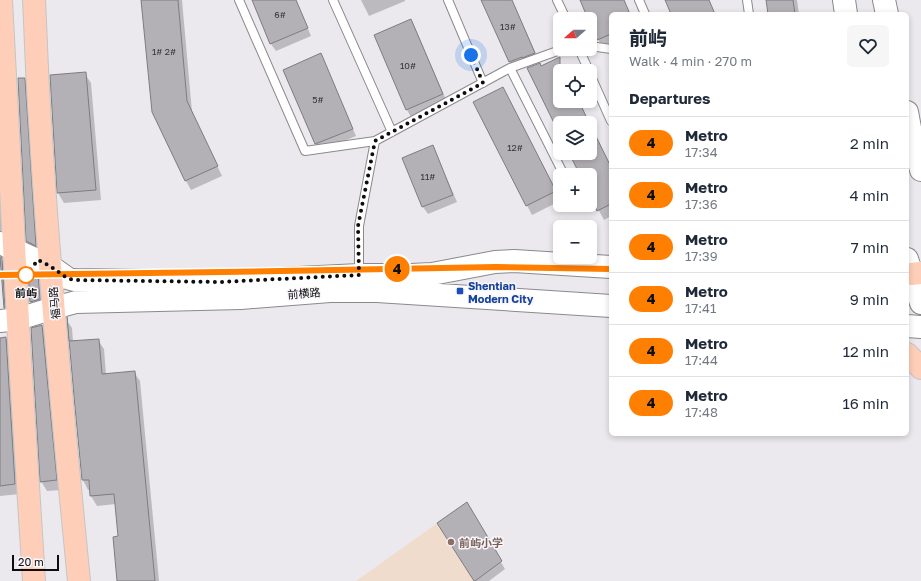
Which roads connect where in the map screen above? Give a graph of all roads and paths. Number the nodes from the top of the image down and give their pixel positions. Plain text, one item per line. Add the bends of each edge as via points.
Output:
1 (1, 0) edge
2 (34, 0) edge
3 (239, 0) edge
4 (333, 0) edge
5 (448, 0) edge
6 (557, 0) edge
7 (640, 0) edge
8 (747, 0) edge
9 (844, 0) edge
10 (884, 0) edge
11 (563, 12) edge
12 (644, 12) edge
13 (749, 12) edge
14 (846, 12) edge
15 (887, 12) edge
16 (597, 47) edge
17 (609, 49) edge
18 (553, 53) edge
19 (510, 68) junction
20 (483, 83) junction
21 (597, 90) edge
22 (910, 114) edge
23 (609, 117) edge
24 (392, 132) junction
25 (375, 141) junction
26 (560, 168) edge
27 (921, 170) edge
28 (7, 246) edge
29 (50, 266) junction
30 (609, 267) edge
31 (912, 270) edge
32 (359, 275) junction
33 (921, 303) edge
34 (609, 306) edge
35 (54, 308) junction
36 (9, 320) edge
37 (909, 326) edge
38 (921, 327) edge
39 (909, 356) edge
40 (921, 368) edge
41 (34, 581) edge
42 (79, 581) edge

1 - 28 main road
2 - 29 main road, 福马路
3 - 25 lane via 305,151
4 - 24 lane
5 - 20 lane
6 - 11 lane
7 - 12 lane
8 - 13 lane
9 - 14 main road
10 - 15 main road
16 - 17 lane
18 - 19 lane
19 - 20 lane
19 - 26 lane
20 - 24 lane
21 - 23 lane
22 - 27 main road via 910,128
24 - 25 lane
25 - 32 lane via 358,226
28 - 29 main road, 前横路
28 - 36 main road
29 - 32 main road, 前横路 via 74,280 220,282
29 - 35 main road, 福马路
30 - 32 main road, 前横路 via 495,262 425,274
31 - 33 main road
34 - 35 main road, 前横路 via 377,291 330,291 241,298 76,302
35 - 36 main road, 前横路
35 - 42 main road, 福马路
36 - 41 main road
37 - 38 main road
39 - 40 main road

